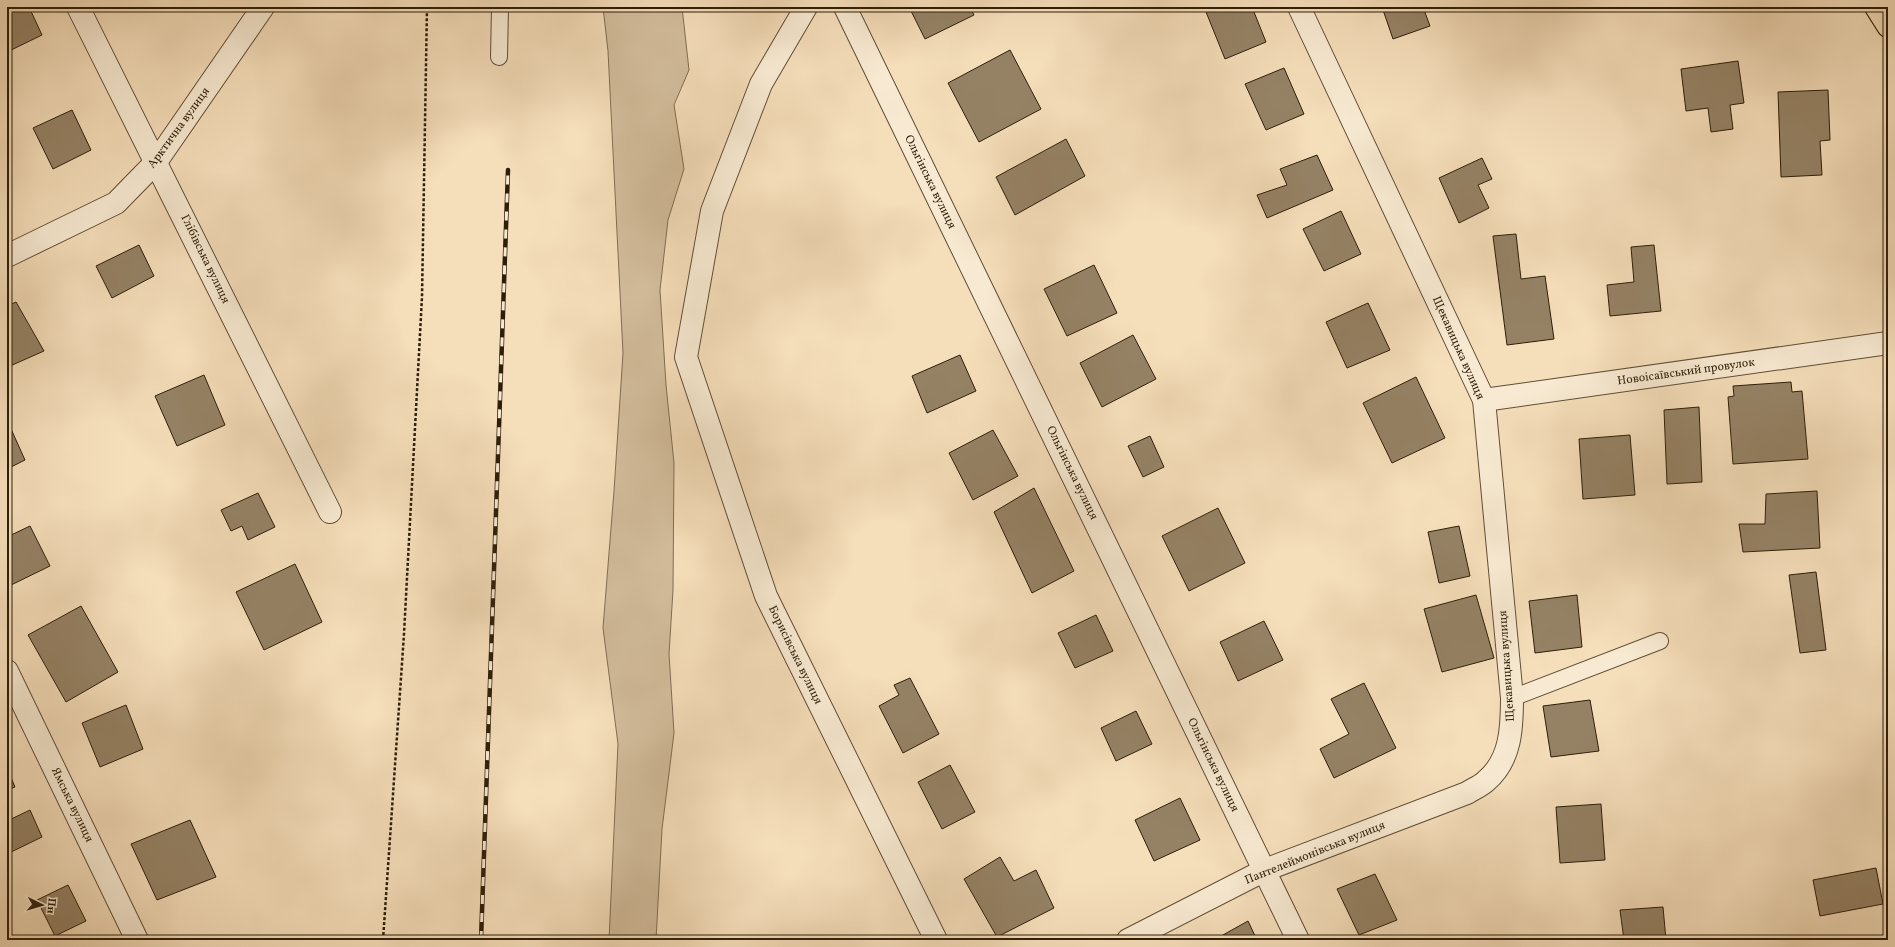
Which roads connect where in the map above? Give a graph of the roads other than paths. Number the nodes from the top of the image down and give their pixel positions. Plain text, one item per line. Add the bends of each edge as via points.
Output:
1 (78, 7) edge
2 (263, 7) edge
3 (500, 7) edge
4 (806, 7) edge
5 (845, 7) edge
6 (1299, 7) edge
7 (1876, 7) edge
8 (1888, 26) edge
9 (499, 57) dead end
10 (156, 162) junction
11 (7, 256) edge
12 (1888, 344) edge
13 (1484, 400) junction
14 (330, 512) dead end
15 (1660, 641) dead end
16 (7, 671) edge
17 (1512, 698) junction
18 (1500, 765) joint
19 (1265, 870) junction
20 (137, 940) edge
21 (936, 940) edge
22 (1128, 940) edge
23 (1298, 940) edge

1 - 10 street, Глібівська вулиця
2 - 10 street, Арктична вулиця
3 - 9 lane
4 - 21 street, Борисівська вулиця via 761,84 712,211 686,357 766,596
5 - 19 street, Ольгінська вулиця
6 - 13 street, Щекавицька вулиця
7 - 8 main road
10 - 11 street, Арктична вулиця via 116,203
10 - 14 street, Глібівська вулиця
12 - 13 street, Новоісаївський провулок
13 - 17 street, Щекавицька вулиця
15 - 17 lane
16 - 20 street, Ямська вулиця
17 - 18 street, Щекавицька вулиця via 1509,744
18 - 19 street, Пантелеймонівська вулиця via 1486,781 1467,793
19 - 22 street, Пантелеймонівська вулиця
19 - 23 street, Ольгінська вулиця

